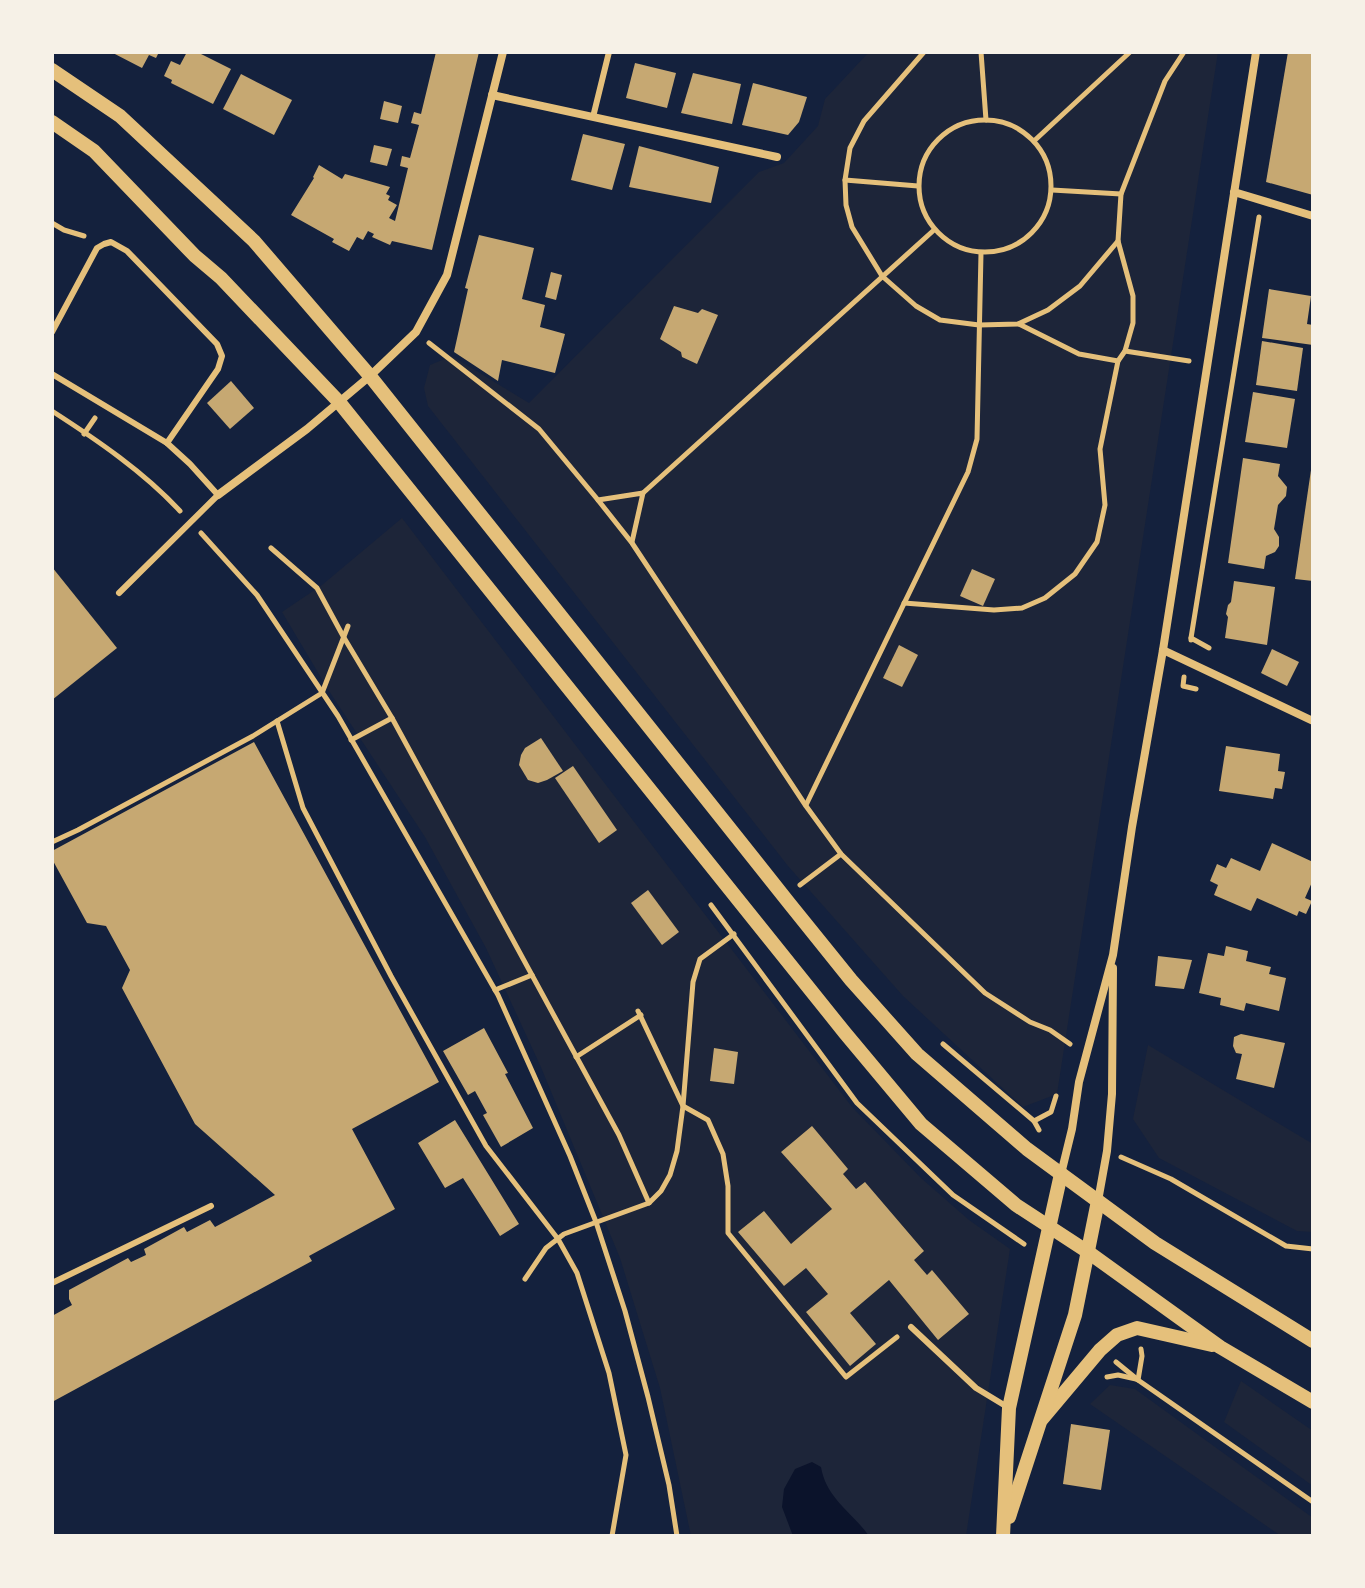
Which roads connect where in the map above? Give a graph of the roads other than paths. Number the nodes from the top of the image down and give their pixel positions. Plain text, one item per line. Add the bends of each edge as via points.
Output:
1 (503, 52) edge
2 (609, 52) edge
3 (1256, 52) edge
4 (52, 70) edge
5 (492, 95) junction
6 (593, 117) junction
7 (52, 122) edge
8 (777, 157) dead end
9 (1234, 192) junction
10 (1313, 216) edge
11 (52, 332) edge
12 (52, 374) edge
13 (370, 376) junction
14 (339, 402) junction
15 (167, 443) junction
16 (218, 495) junction
17 (119, 593) dead end
18 (1163, 650) junction
19 (1313, 721) edge
20 (1113, 955) junction
21 (1061, 1174) junction
22 (1098, 1201) junction
23 (211, 1206) dead end
24 (1049, 1227) junction
25 (1088, 1252) junction
26 (52, 1283) edge
27 (911, 1327) road end
28 (1313, 1341) edge
29 (1220, 1347) junction
30 (1313, 1402) edge
31 (1009, 1408) junction
32 (1038, 1425) junction

1 - 5 street
2 - 6 lane
3 - 9 street
4 - 13 street via 120,116 254,241
5 - 6 street
5 - 13 street via 447,275 416,332
6 - 8 street
7 - 14 street via 94,151
9 - 10 street
9 - 18 street
11 - 15 lane via 97,248 111,242 127,251 217,344 222,356
12 - 15 lane
13 - 14 street
13 - 21 street via 851,980 917,1054
14 - 16 street
14 - 24 street via 921,1124
15 - 16 lane
16 - 17 lane
18 - 19 street
18 - 20 street
20 - 21 street
20 - 22 street via 1112,1094
21 - 22 street
21 - 24 street
22 - 25 street
22 - 28 street via 1155,1243
23 - 26 lane
24 - 25 street
24 - 31 street
25 - 29 street
25 - 32 street via 1075,1315
27 - 31 lane via 976,1388
29 - 30 street
29 - 32 street via 1137,1328 1117,1335
31 - 32 street via 1003,1536

